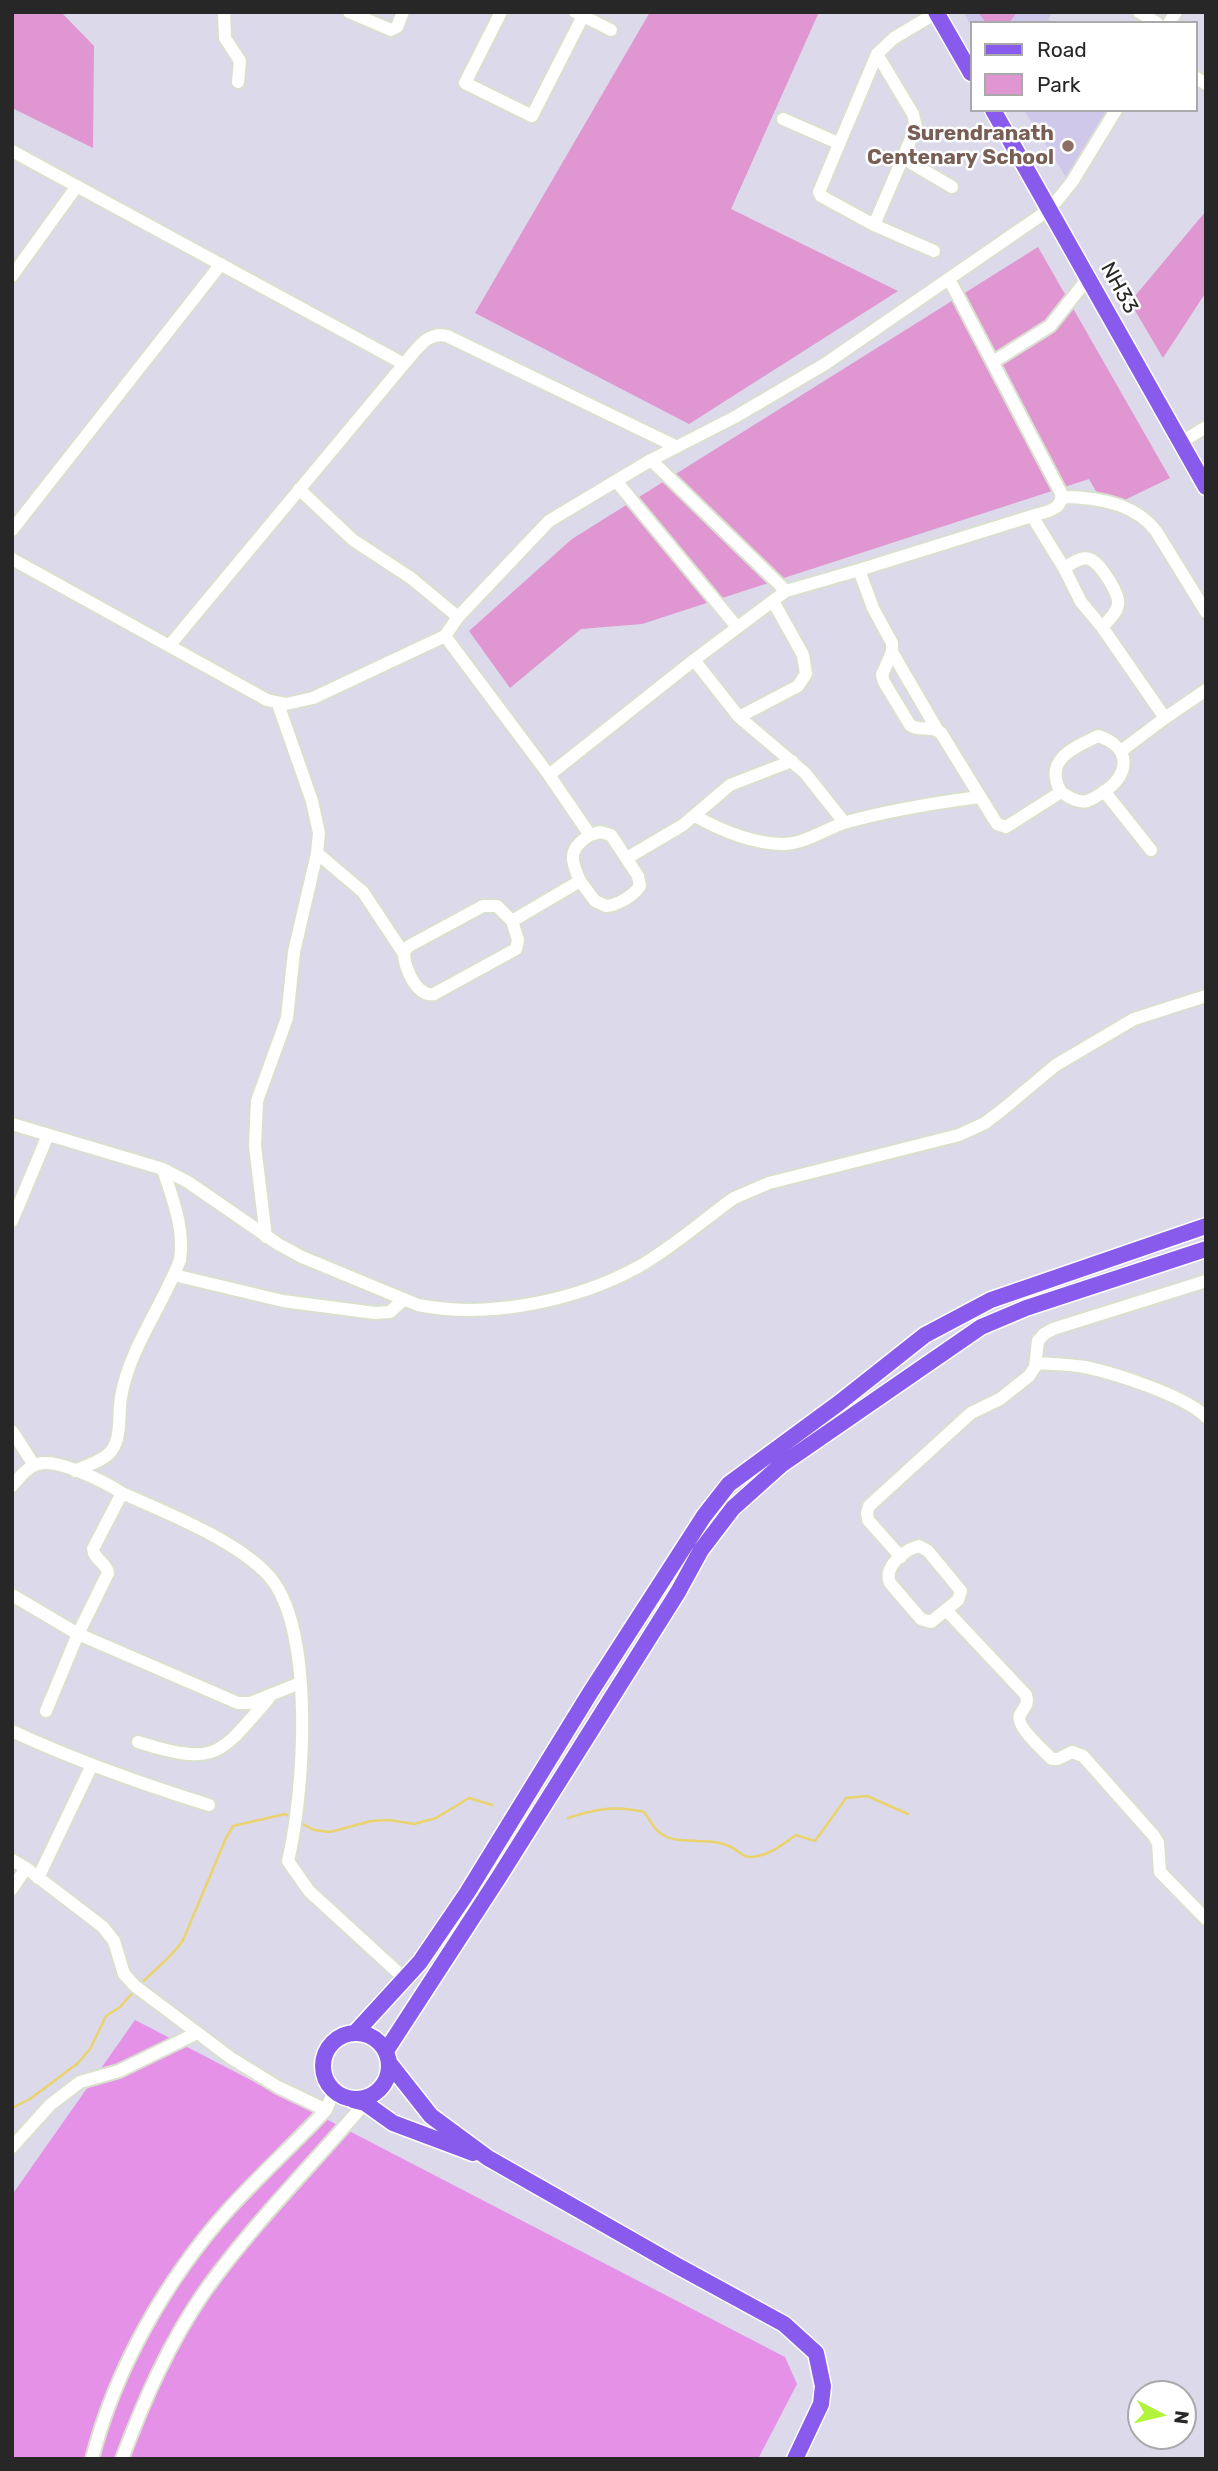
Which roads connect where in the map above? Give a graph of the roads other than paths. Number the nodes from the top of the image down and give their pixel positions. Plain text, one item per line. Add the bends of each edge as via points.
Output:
1 (224, 12) edge
2 (349, 12) edge
3 (403, 12) edge
4 (501, 12) edge
5 (936, 13) edge
6 (579, 14) edge
7 (611, 30) dead end
8 (877, 54) junction
9 (970, 71) edge
10 (239, 82) dead end
11 (994, 112) edge
12 (1115, 112) edge
13 (783, 119) dead end
14 (838, 143) junction
15 (12, 151) edge
16 (903, 159) junction
17 (77, 186) junction
18 (952, 187) dead end
19 (1050, 209) junction
20 (874, 225) junction
21 (934, 251) dead end
22 (221, 264) junction
23 (12, 276) edge
24 (1089, 277) junction
25 (949, 279) junction
26 (993, 362) junction
27 (404, 364) junction
28 (1206, 427) edge
29 (1180, 443) junction
30 (677, 447) junction
31 (651, 460) junction
32 (616, 481) junction
33 (1206, 487) edge
34 (299, 489) junction
35 (1062, 497) junction
36 (1032, 516) junction
37 (12, 530) edge
38 (12, 559) edge
39 (1063, 568) junction
40 (859, 569) junction
41 (786, 591) junction
42 (773, 601) junction
43 (1206, 612) edge
44 (458, 617) junction
45 (1102, 627) junction
46 (737, 628) junction
47 (445, 636) junction
48 (169, 646) junction
49 (892, 652) junction
50 (694, 660) junction
51 (1206, 690) edge
52 (278, 704) junction
53 (739, 717) junction
54 (1165, 718) junction
55 (938, 731) junction
56 (1121, 751) junction
57 (792, 761) junction
58 (549, 775) junction
59 (1104, 791) junction
60 (1061, 792) junction
61 (979, 797) junction
62 (695, 816) junction
63 (844, 822) junction
64 (590, 835) junction
65 (1151, 850) dead end
66 (317, 853) junction
67 (627, 858) junction
68 (580, 881) junction
69 (512, 920) junction
70 (404, 954) junction
71 (1206, 996) edge
72 (12, 1124) edge
73 (48, 1135) junction
74 (163, 1169) junction
75 (12, 1221) edge
76 (1206, 1226) edge
77 (266, 1237) junction
78 (1206, 1250) edge
79 (174, 1275) junction
80 (1206, 1281) edge
81 (404, 1299) junction
82 (1036, 1363) junction
83 (1206, 1417) edge
84 (12, 1431) edge
85 (34, 1465) junction
86 (75, 1471) junction
87 (12, 1486) edge
88 (122, 1493) junction
89 (901, 1557) junction
90 (12, 1595) edge
91 (947, 1611) junction
92 (78, 1634) junction
93 (300, 1683) junction
94 (271, 1695) junction
95 (46, 1711) dead end
96 (12, 1731) edge
97 (138, 1742) dead end
98 (92, 1765) junction
99 (209, 1805) dead end
100 (12, 1860) edge
101 (26, 1868) junction
102 (38, 1878) junction
103 (12, 1889) edge
104 (1206, 1919) edge
105 (404, 1978) junction
106 (197, 2033) junction
107 (355, 2033) junction
108 (388, 2058) junction
109 (340, 2094) junction
110 (365, 2103) junction
111 (326, 2110) junction
112 (12, 2147) edge
113 (488, 2158) junction
114 (92, 2459) edge
115 (122, 2459) edge
116 (795, 2459) edge

1 - 10 street via 225,38 240,61
2 - 3 street via 391,30
4 - 6 street via 465,83 532,116
5 - 8 street
5 - 9 main road
6 - 7 street
8 - 14 street
8 - 16 street via 915,120 915,133
11 - 19 main road, NH33
12 - 19 street
13 - 14 street
14 - 20 street via 820,194
15 - 17 street
16 - 18 street
16 - 20 street
17 - 22 street
17 - 23 street
19 - 24 main road, NH33
19 - 25 street
20 - 21 street
22 - 27 street
22 - 37 street
24 - 26 street via 1050,326
24 - 29 main road, NH33
25 - 26 street
25 - 30 street via 825,364
26 - 35 street
27 - 30 street via 427,338 447,336
27 - 34 street
28 - 29 street
29 - 33 main road, NH33
30 - 31 street
31 - 32 street
31 - 41 street
32 - 44 street via 549,521
32 - 46 street
34 - 44 street via 353,540 411,578
34 - 48 street
35 - 36 street via 1059,506
35 - 43 street via 1100,499 1146,520
36 - 39 street
36 - 40 street
38 - 48 street
39 - 45 street via 1080,603
39 - 45 street via 1089,558 1108,579 1118,604
40 - 41 street
40 - 49 street
41 - 42 street
42 - 46 street
42 - 53 street via 803,655 806,674 798,686
44 - 47 street
45 - 54 street
46 - 50 street
47 - 52 street via 313,698
47 - 58 street
48 - 52 street
49 - 55 street
49 - 55 street via 883,679 908,723 915,729
50 - 53 street
50 - 58 street
51 - 54 street
52 - 66 street via 316,812
53 - 57 street
54 - 56 street
55 - 61 street
56 - 59 street via 1125,766 1119,779
56 - 60 street via 1113,741 1098,736 1077,746 1059,760 1055,771
57 - 62 street via 730,785
57 - 63 street
58 - 64 street
59 - 60 street via 1087,801 1075,801
59 - 65 street
60 - 61 street via 1006,827 997,824
61 - 63 street
62 - 63 street via 730,833 782,844 801,841
62 - 67 street
64 - 67 street via 608,833
64 - 68 street via 572,854
66 - 70 street via 363,892
66 - 77 street via 296,941 287,1018 257,1101 255,1146
67 - 68 street via 640,886 618,903 598,904
68 - 69 street
69 - 70 street via 497,906 484,906 415,942
69 - 70 street via 516,949 434,994 420,991
71 - 81 street via 1134,1019 1056,1065 975,1129 751,1190 637,1267 564,1297 536,1304 437,1309
72 - 73 street
73 - 74 street
73 - 75 street
74 - 77 street
74 - 79 street via 182,1238
76 - 105 main road via 990,1300 925,1335 729,1484 597,1682 467,1893
77 - 81 street
78 - 108 main road via 981,1327 781,1465 733,1508 701,1550
79 - 81 street via 283,1301 375,1313 390,1312
79 - 86 street via 130,1364 112,1449
80 - 82 street via 1048,1331 1038,1341
82 - 83 street via 1085,1367 1125,1379 1191,1405
82 - 89 street via 1029,1376 1000,1399 971,1413 869,1506 869,1520
84 - 85 street
85 - 86 street via 48,1463
85 - 87 street
86 - 88 street
88 - 92 street via 94,1545 94,1555 108,1573
88 - 93 street via 235,1548 268,1575 288,1611
89 - 91 street via 922,1547 957,1584 960,1597
89 - 91 street via 889,1570 890,1583 925,1622
90 - 92 street
91 - 104 street via 1026,1695 1020,1725 1052,1759 1072,1752 1083,1756 1154,1836 1160,1872
92 - 94 street via 238,1703
92 - 95 street
93 - 94 street
93 - 105 street via 302,1765 288,1861 309,1891
94 - 97 street via 237,1735 209,1753 185,1755
96 - 98 street
98 - 99 street
98 - 102 street
100 - 101 street
101 - 102 street
101 - 103 street
102 - 106 street via 110,1935 120,1966 138,1989
105 - 107 main road
106 - 111 street via 278,2087
106 - 112 street via 119,2071 80,2082
107 - 108 main road via 379,2041
107 - 109 main road via 342,2036 325,2055 327,2081
108 - 109 main road via 387,2080 377,2092 362,2099
108 - 113 main road via 431,2116
109 - 110 main road
109 - 111 street
110 - 113 main road via 393,2123
110 - 115 street via 204,2293 161,2365
111 - 114 street via 228,2210 177,2276 129,2356
113 - 116 main road via 784,2324 817,2353 821,2404

